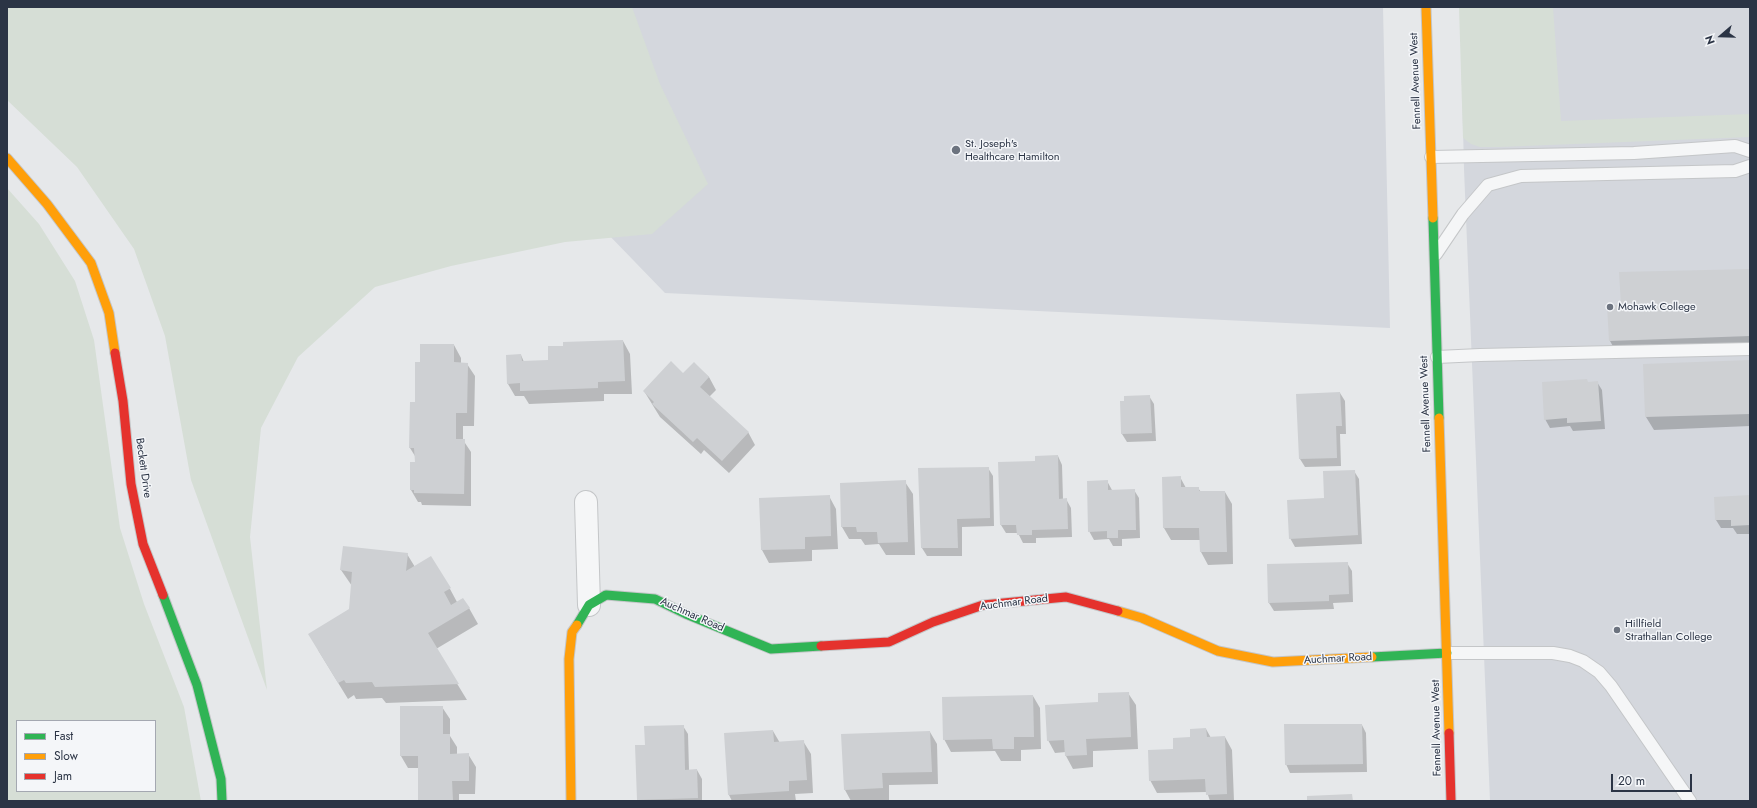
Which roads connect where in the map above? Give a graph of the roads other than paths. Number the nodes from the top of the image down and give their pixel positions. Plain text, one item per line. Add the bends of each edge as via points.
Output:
1 (1426, 7) edge
2 (1750, 151) edge
3 (1431, 157) junction
4 (7, 158) edge
5 (1750, 166) edge
6 (1435, 255) junction
7 (1750, 349) edge
8 (1437, 357) junction
9 (586, 502) dead end
10 (589, 605) junction
11 (1447, 653) junction
12 (222, 801) edge
13 (571, 801) edge
14 (1451, 801) edge
15 (1690, 801) edge

1 - 3 main road, Fennell Avenue West
2 - 3 lane via 1735,146 1634,153
3 - 6 main road, Fennell Avenue West
4 - 12 main road, Beckett Drive via 47,204 90,263 109,313 123,401 131,484 144,544 197,685 221,779
5 - 6 lane via 1735,171 1521,176 1488,185
6 - 8 main road, Fennell Avenue West
7 - 8 lane
8 - 11 main road, Fennell Avenue West
9 - 10 street
10 - 11 main road, Auchmar Road via 606,595 655,599 771,649 889,642 933,622 983,604 1066,597 1142,618 1218,651 1273,662
10 - 13 main road, Auchmar Road via 572,632 569,659
11 - 14 main road, Fennell Avenue West
11 - 15 lane via 1553,654 1583,661 1599,672 1611,686

